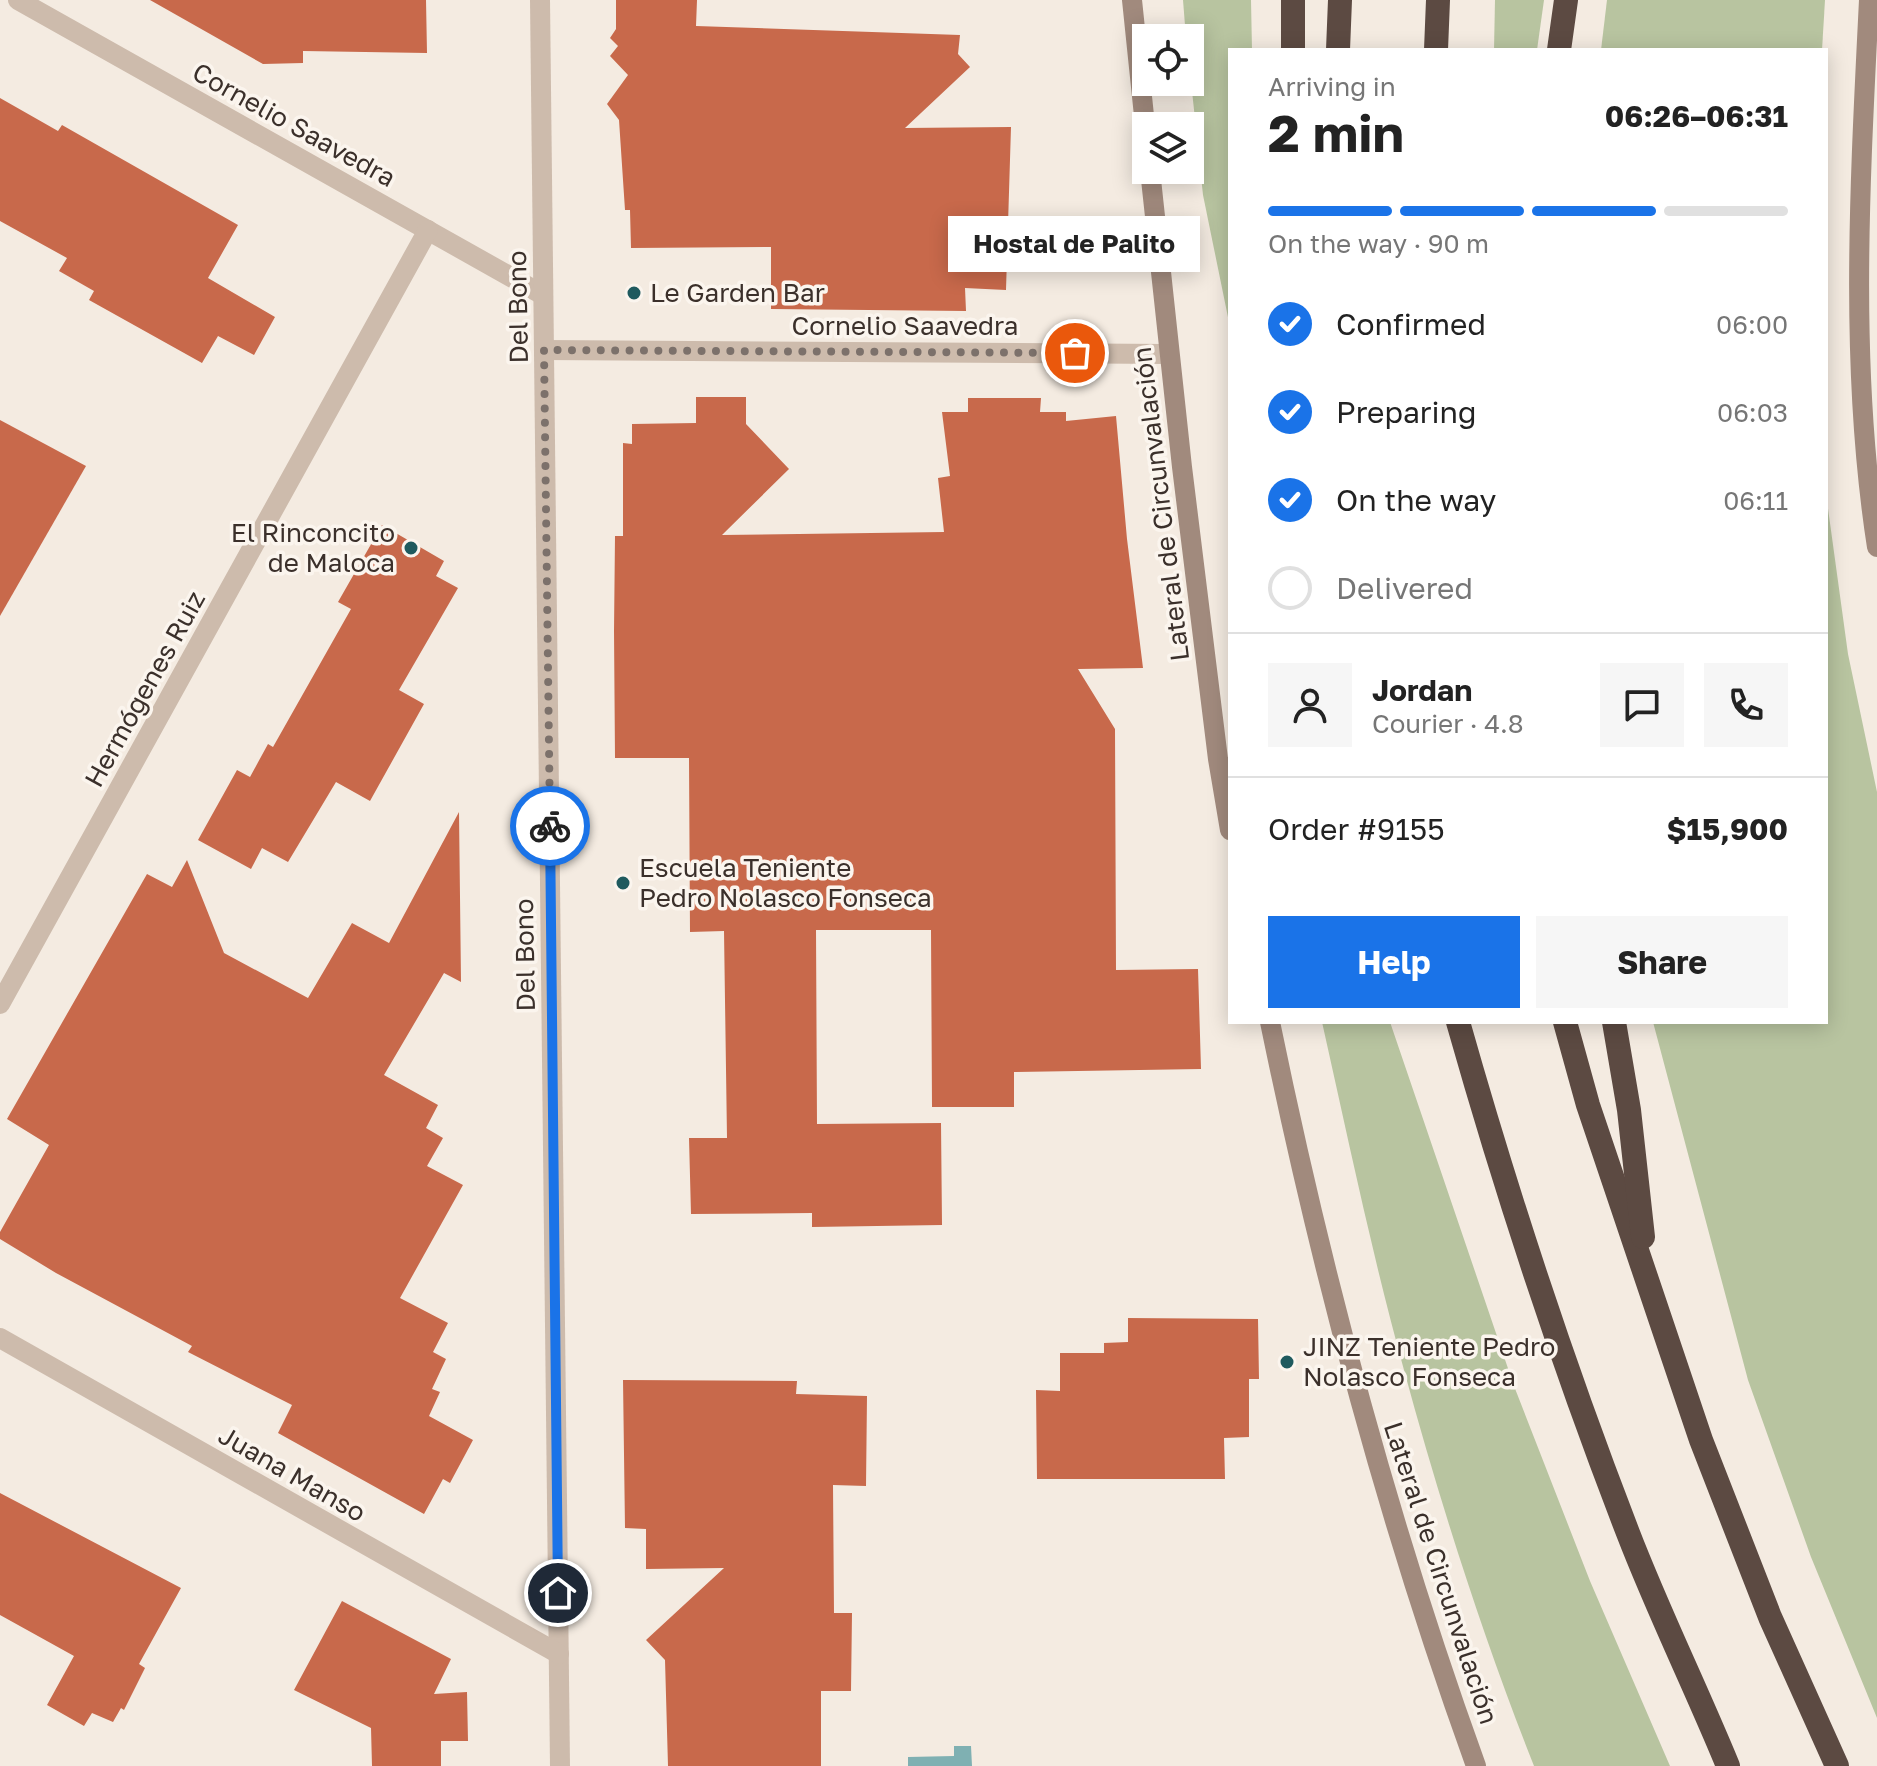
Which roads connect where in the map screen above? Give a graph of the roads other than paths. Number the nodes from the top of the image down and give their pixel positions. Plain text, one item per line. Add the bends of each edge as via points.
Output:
1 (18, 0) edge
2 (540, 0) edge
3 (1132, 0) edge
4 (1293, 0) edge
5 (1340, 0) edge
6 (1438, 0) edge
7 (1566, 0) edge
8 (1869, 0) edge
9 (1293, 48) edge
10 (1338, 48) edge
11 (1436, 48) edge
12 (1559, 48) edge
13 (1144, 112) edge
14 (1151, 184) edge
15 (428, 230) junction
16 (543, 295) junction
17 (544, 350) junction
18 (1169, 354) junction
19 (1877, 547) edge
20 (1228, 818) edge
21 (0, 1004) edge
22 (1270, 1024) edge
23 (1459, 1024) edge
24 (1566, 1024) edge
25 (1614, 1024) edge
26 (1649, 1283) junction
27 (0, 1338) edge
28 (559, 1654) junction
29 (560, 1766) edge
30 (1476, 1766) edge
31 (1728, 1766) edge
32 (1837, 1766) edge

1 - 15 street, Cornelio Saavedra
2 - 16 street, Del Bono
3 - 13 street
4 - 9 highway
5 - 10 highway
6 - 11 highway
7 - 12 highway
8 - 19 street via 1860,280 1862,387
14 - 18 street, Lateral de Circunvalación
15 - 16 street, Cornelio Saavedra
15 - 21 street, Hermógenes Ruiz
16 - 17 street, Del Bono
17 - 18 street, Cornelio Saavedra
17 - 28 street, Del Bono
18 - 20 street, Lateral de Circunvalación
22 - 30 street, Lateral de Circunvalación via 1326,1275 1376,1461
23 - 31 highway via 1514,1216 1577,1396
24 - 26 highway
25 - 26 highway
26 - 32 highway via 1730,1518
27 - 28 street, Juana Manso
28 - 29 street, Del Bono

